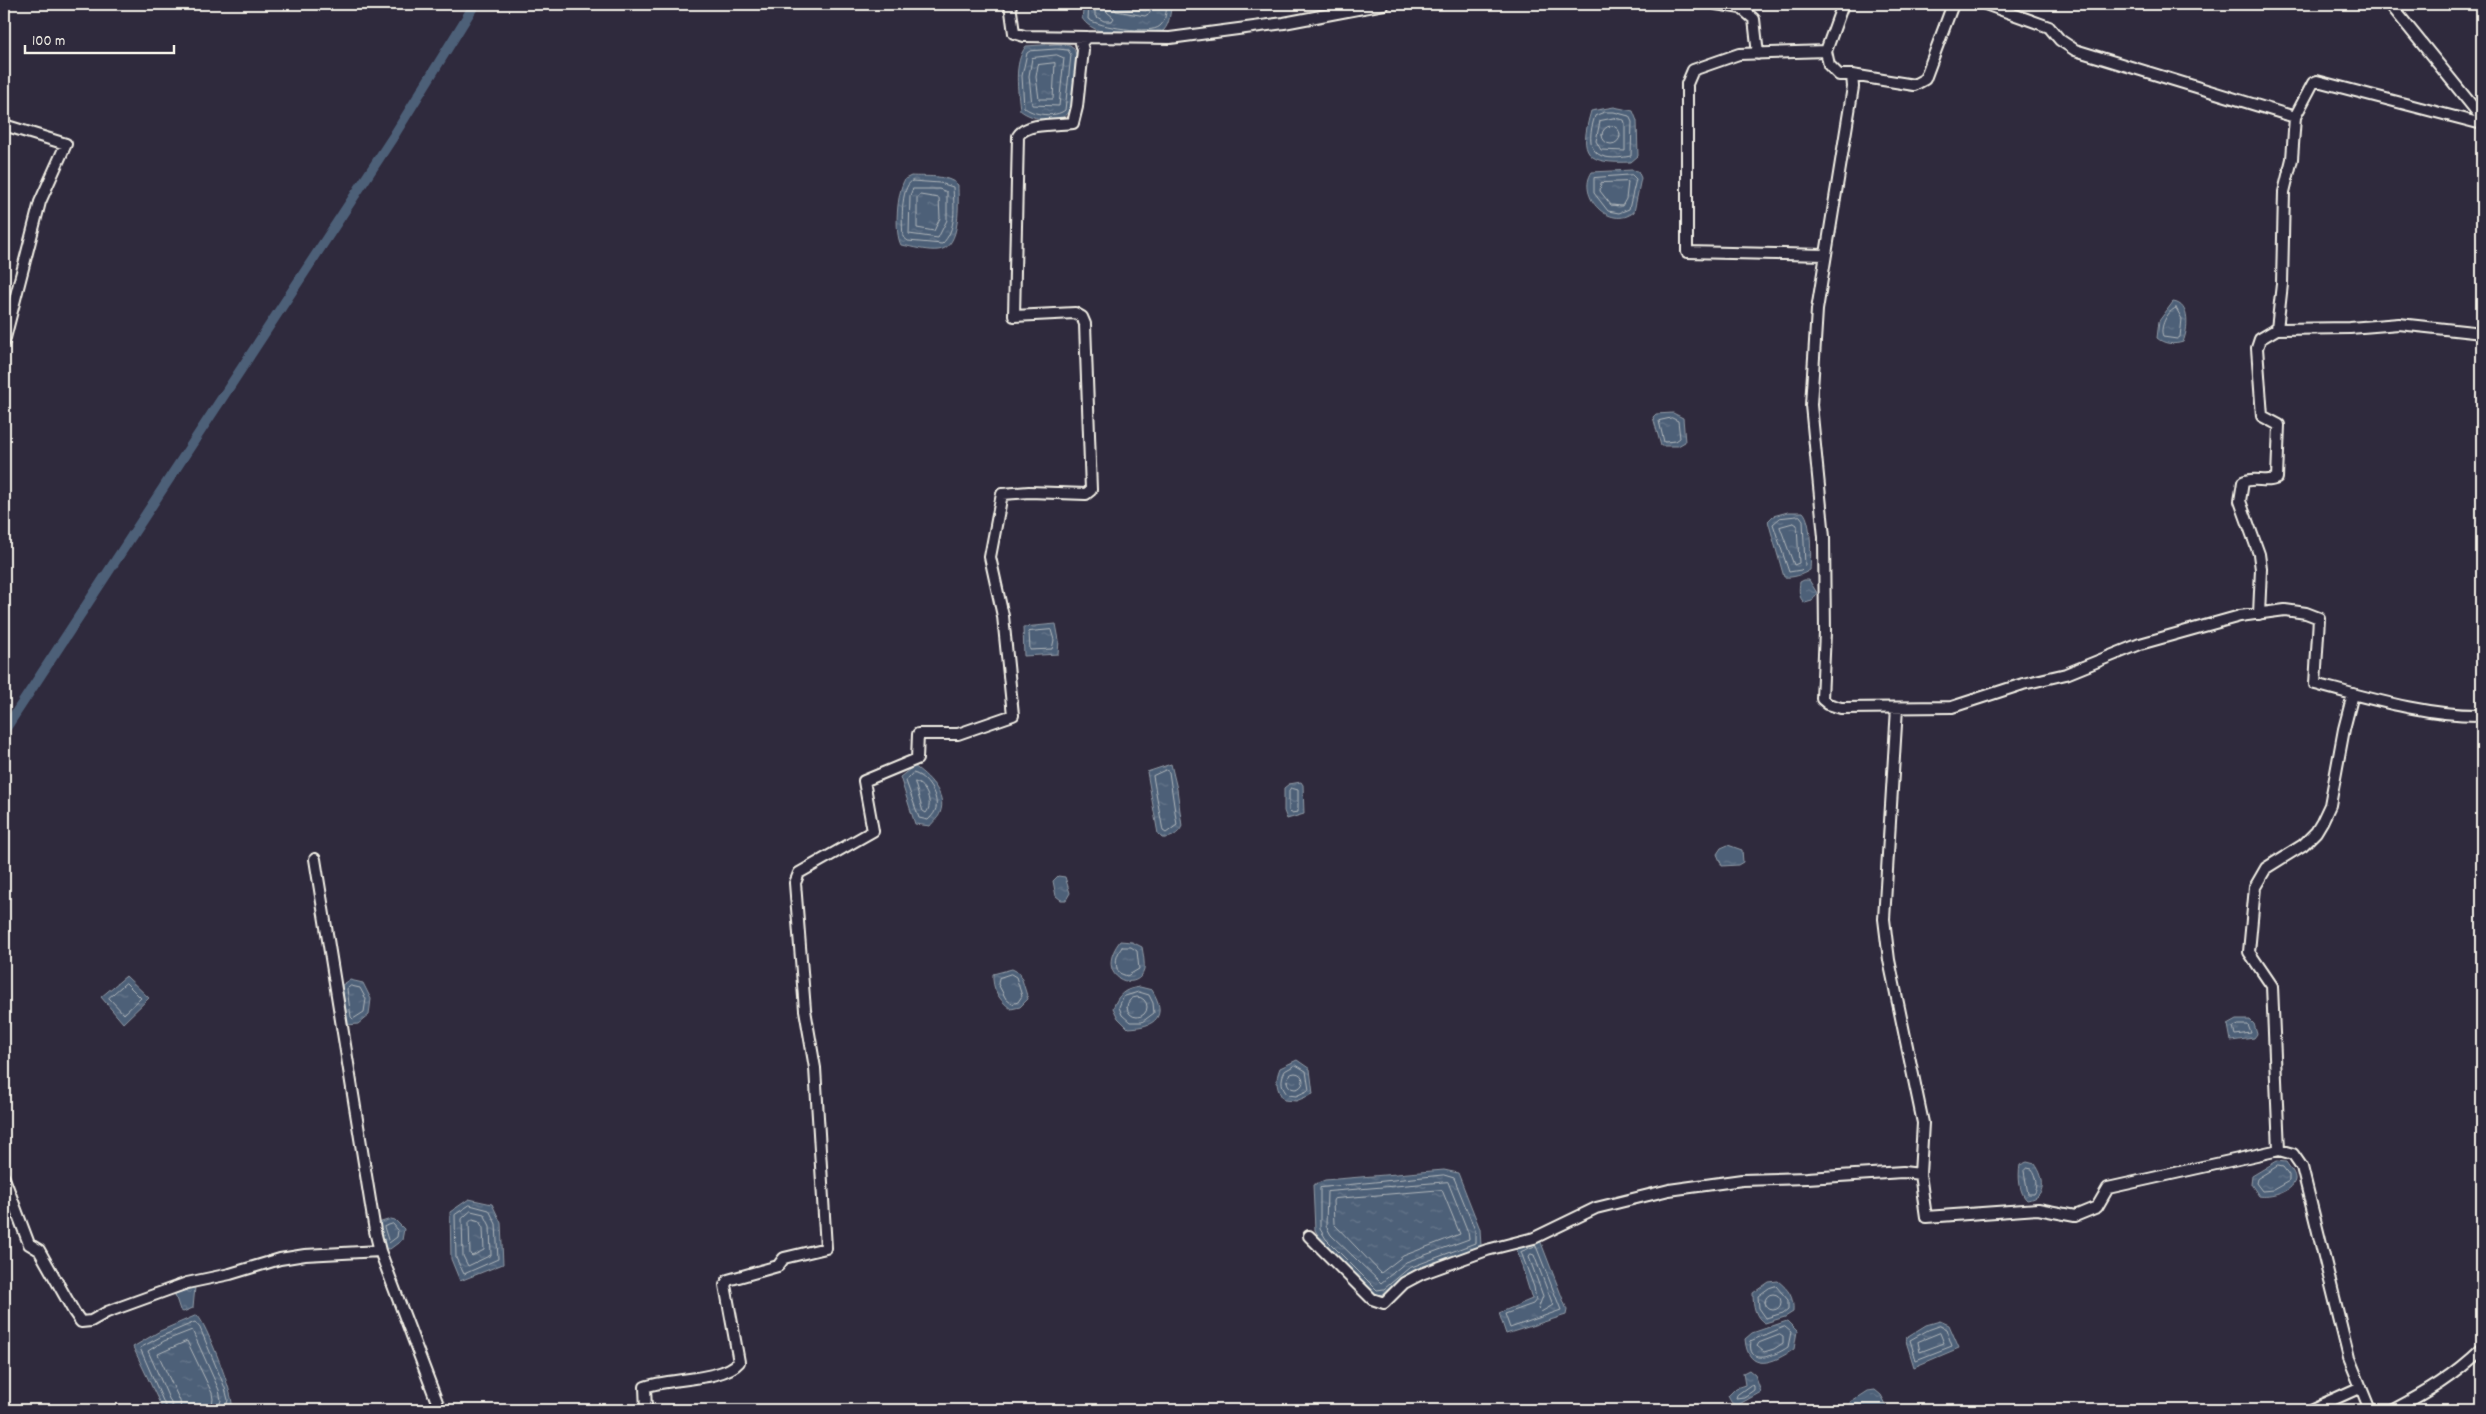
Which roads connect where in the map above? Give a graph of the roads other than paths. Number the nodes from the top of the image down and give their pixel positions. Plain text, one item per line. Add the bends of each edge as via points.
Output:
1 (1010, 4) edge
2 (1384, 4) edge
3 (1716, 4) edge
4 (1843, 4) edge
5 (1952, 4) edge
6 (1985, 4) edge
7 (2390, 4) edge
8 (1087, 37) junction
9 (1826, 51) junction
10 (1758, 54) junction
11 (1852, 75) junction
12 (2296, 117) junction
13 (2482, 118) edge
14 (2482, 124) edge
15 (4, 125) edge
16 (1826, 255) junction
17 (2277, 328) junction
18 (2482, 334) edge
19 (4, 342) edge
20 (2259, 614) junction
21 (2353, 694) junction
22 (1897, 708) junction
23 (2482, 715) edge
24 (315, 859) dead end
25 (2279, 1150) junction
26 (1920, 1174) junction
27 (4, 1178) edge
28 (1309, 1236) dead end
29 (380, 1251) junction
30 (2482, 1349) edge
31 (2361, 1387) junction
32 (440, 1410) edge
33 (646, 1410) edge
34 (2310, 1410) edge
35 (2370, 1410) edge
36 (2393, 1410) edge

1 - 8 street via 1014,33
2 - 8 street via 1284,23 1170,38
3 - 10 street via 1741,8 1754,19
4 - 9 street
5 - 11 street via 1925,79 1914,85
6 - 12 street via 2049,27 2075,50
7 - 13 street
8 - 33 street via 1081,43 1082,60 1073,124 1030,128 1021,130 1018,136 1014,316 1075,313 1082,316 1085,324 1091,490 1086,494 1002,494 990,557 1003,616 1013,715 958,734 918,734 917,759 864,781 872,831 799,873 795,883 806,1010 815,1068 826,1248 784,1258 778,1266 728,1280 725,1285 739,1362 730,1369 712,1374 645,1387
9 - 10 street
9 - 11 street via 1829,65 1839,75
10 - 16 street via 1739,54 1693,70 1687,84 1687,252
11 - 16 street via 1853,87
12 - 14 street via 2317,81
12 - 17 street via 2292,159 2284,192 2282,284
15 - 19 street via 66,144 40,202
16 - 22 street via 1817,310 1811,405 1824,537 1822,700 1841,708
17 - 18 street via 2399,324
17 - 20 street via 2260,339 2257,348 2262,416 2279,425 2277,478 2243,482 2240,501 2259,554
20 - 21 street via 2285,610 2319,618 2315,684
20 - 22 street via 2240,616 2140,644 2066,674 1952,706
21 - 23 street via 2456,716
21 - 25 street via 2330,804 2322,822 2303,845 2266,868 2255,887 2249,952 2272,986
22 - 26 street via 1884,920 1889,960 1923,1122
24 - 29 street
25 - 26 street via 2108,1188 2096,1207 2075,1216 2031,1209 1926,1216
25 - 31 street via 2293,1154 2302,1167 2349,1358
26 - 28 street via 1903,1172 1742,1180 1669,1190 1596,1208 1534,1238 1487,1250 1421,1274 1404,1283 1384,1303 1372,1299
27 - 29 street via 29,1244 39,1250 81,1322 91,1321 187,1283 280,1259
29 - 32 street
30 - 36 street via 2439,1385
31 - 34 street
31 - 35 street

